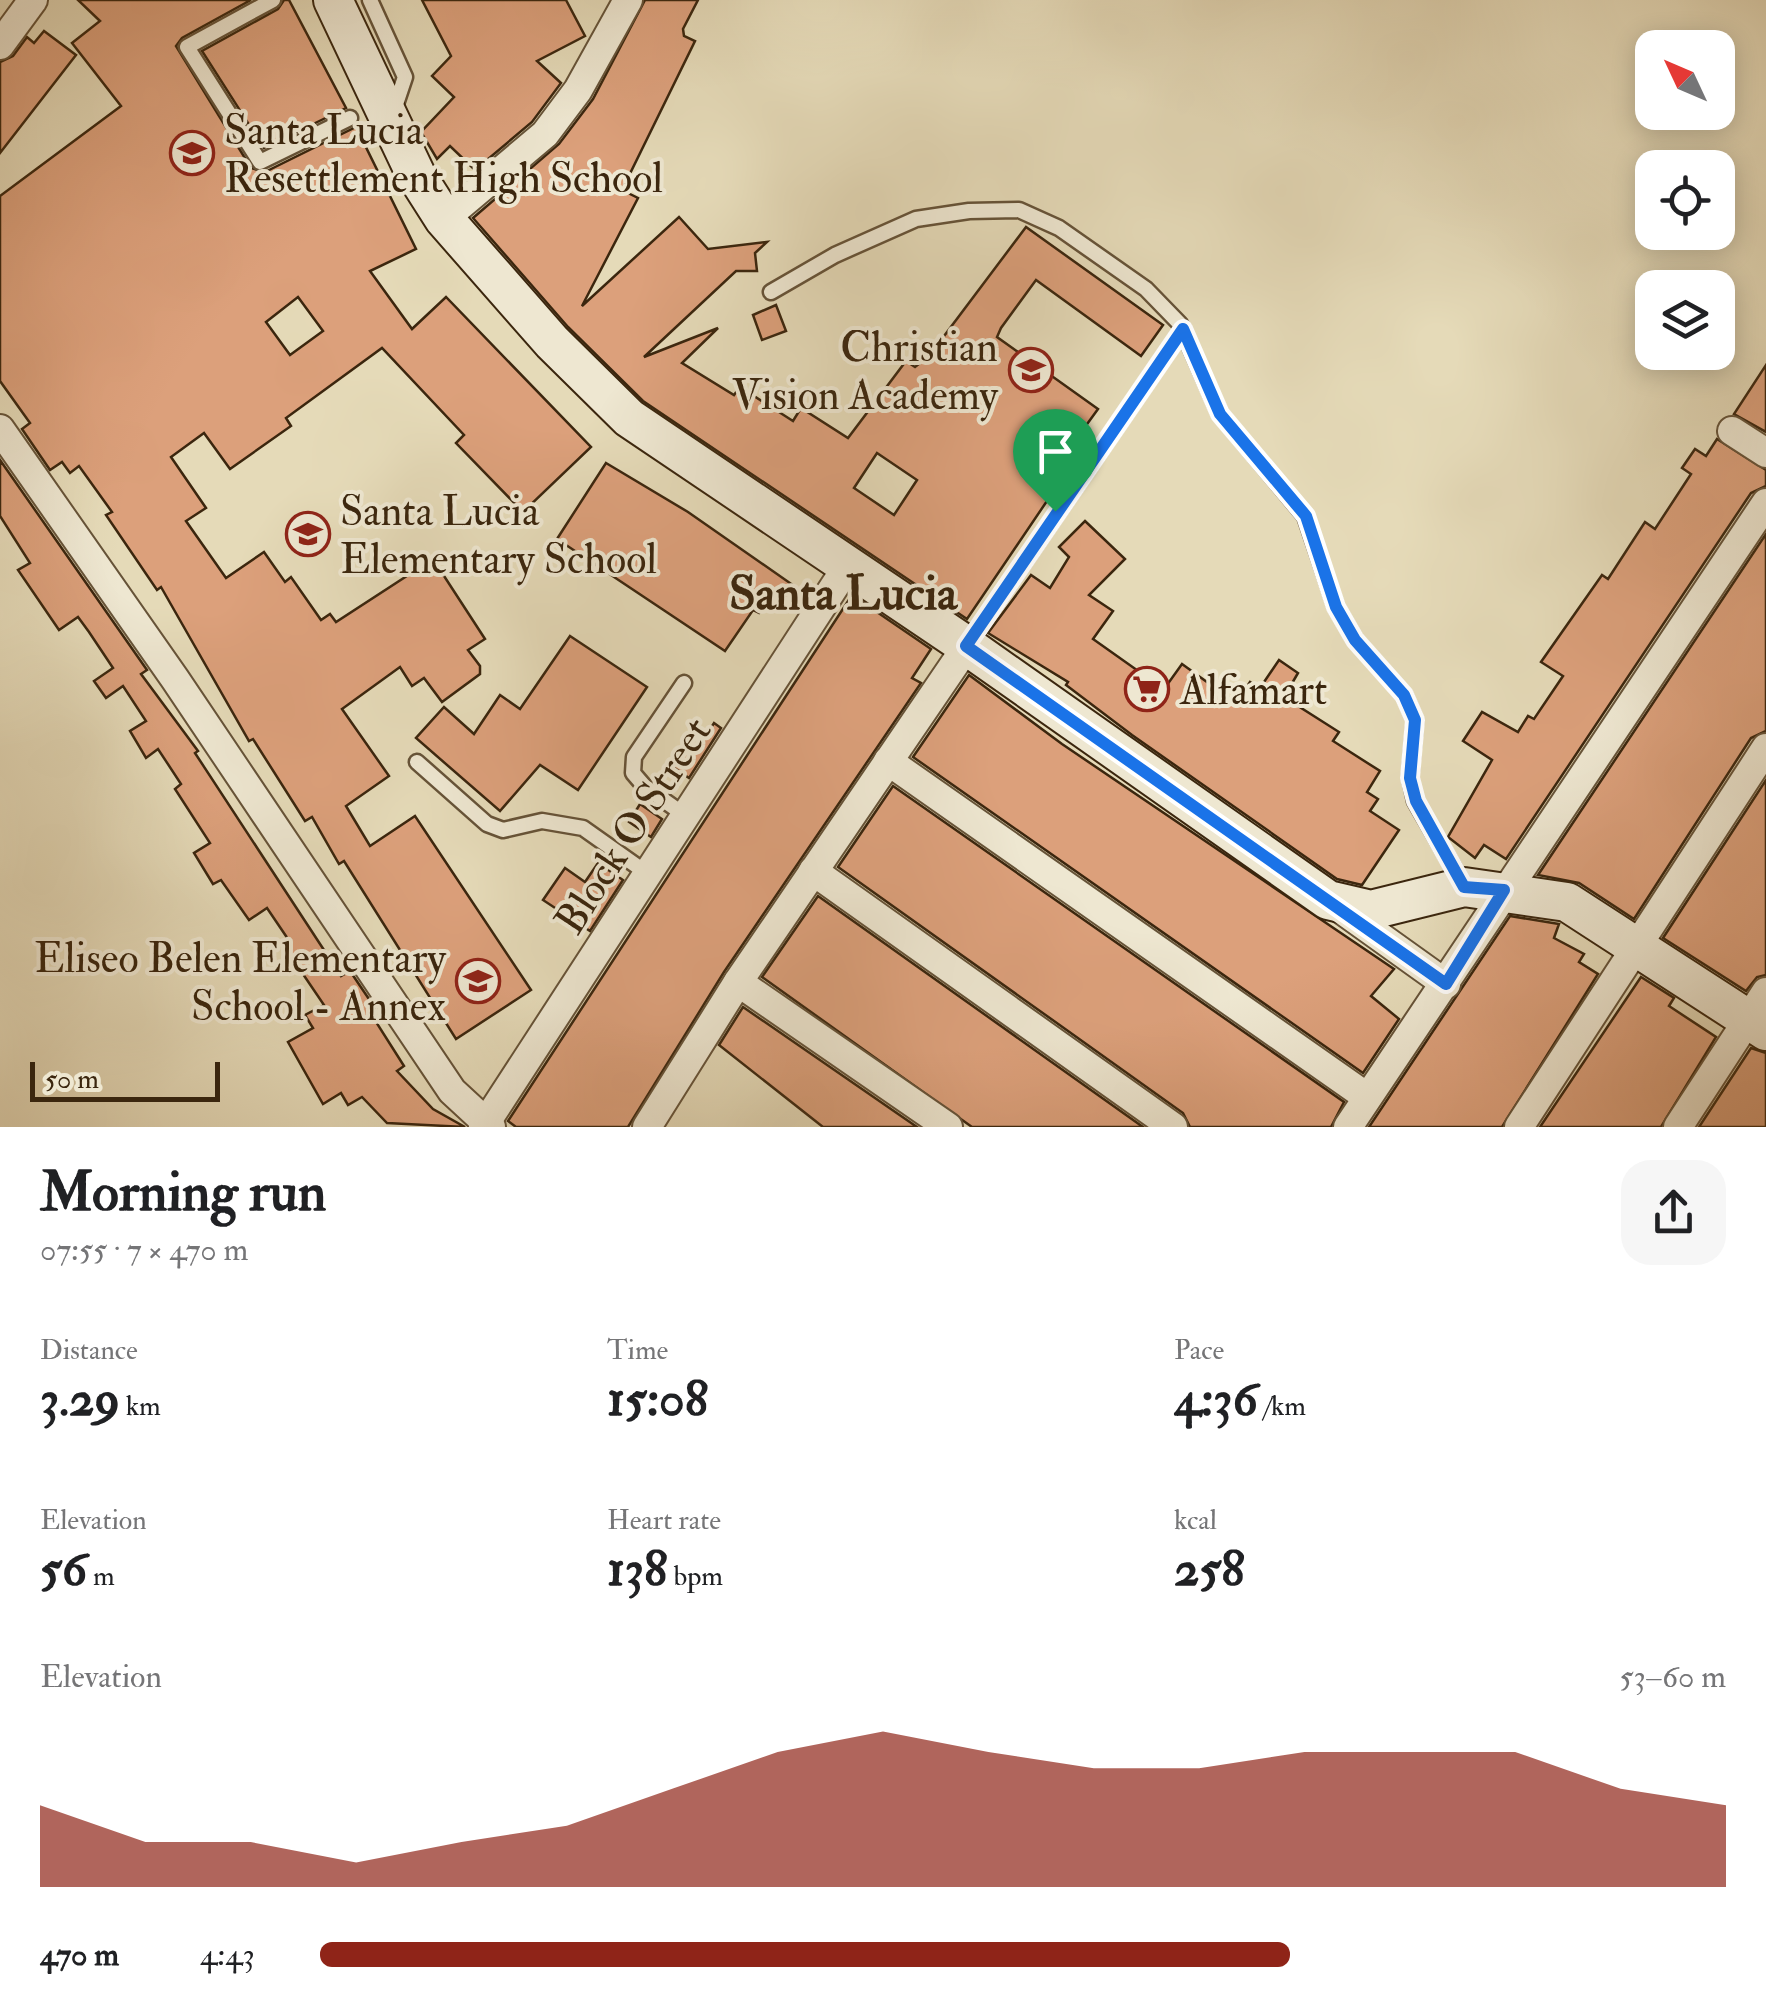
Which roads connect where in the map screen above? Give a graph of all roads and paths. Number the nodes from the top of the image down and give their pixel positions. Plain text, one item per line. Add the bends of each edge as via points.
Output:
1 (33, 0) edge
2 (273, 0) edge
3 (333, 0) edge
4 (370, 0) edge
5 (628, 0) edge
6 (0, 45) edge
7 (350, 118) dead end
8 (390, 121) junction
9 (444, 219) junction
10 (771, 292) dead end
11 (1183, 329) junction
12 (0, 429) edge
13 (1732, 431) dead end
14 (1766, 454) edge
15 (1766, 503) edge
16 (847, 567) junction
17 (966, 646) junction
18 (684, 683) dead end
19 (1766, 748) edge
20 (888, 761) junction
21 (417, 762) dead end
22 (686, 816) junction
23 (813, 871) junction
24 (648, 874) junction
25 (1464, 887) junction
26 (1504, 890) junction
27 (1328, 900) junction
28 (1636, 948) junction
29 (738, 982) junction
30 (1446, 984) junction
31 (1760, 1014) edge
32 (1367, 1097) junction
33 (486, 1126) edge
34 (647, 1127) edge
35 (948, 1127) edge
36 (1173, 1127) edge
37 (1348, 1127) edge
38 (1519, 1127) edge
39 (1678, 1127) edge

1 - 6 street
2 - 7 lane via 188,47 260,162
3 - 8 street
4 - 8 lane via 405,77
5 - 9 street via 545,134
8 - 9 street
9 - 16 street via 629,418
10 - 11 lane via 916,219 1019,210 1096,252 1146,289
11 - 17 lane
11 - 25 lane via 1220,414 1306,516 1336,607 1355,640 1404,695 1415,720 1410,778 1416,801
12 - 33 street via 452,1091
13 - 14 street
15 - 26 street
16 - 17 street
16 - 22 street, Block O Street
17 - 20 street
17 - 27 street
18 - 22 lane via 634,757 633,772
19 - 28 street
20 - 23 street
20 - 32 street
21 - 24 lane via 487,824 503,830 542,821 583,828
22 - 24 street, Block O Street
23 - 29 street
23 - 36 street
24 - 33 street, Block O Street
25 - 26 street
25 - 27 street via 1371,910
26 - 28 street via 1567,902
26 - 30 street
27 - 30 street
28 - 31 street
28 - 38 street
29 - 34 street
29 - 35 street
30 - 32 street
31 - 39 street
32 - 37 street

